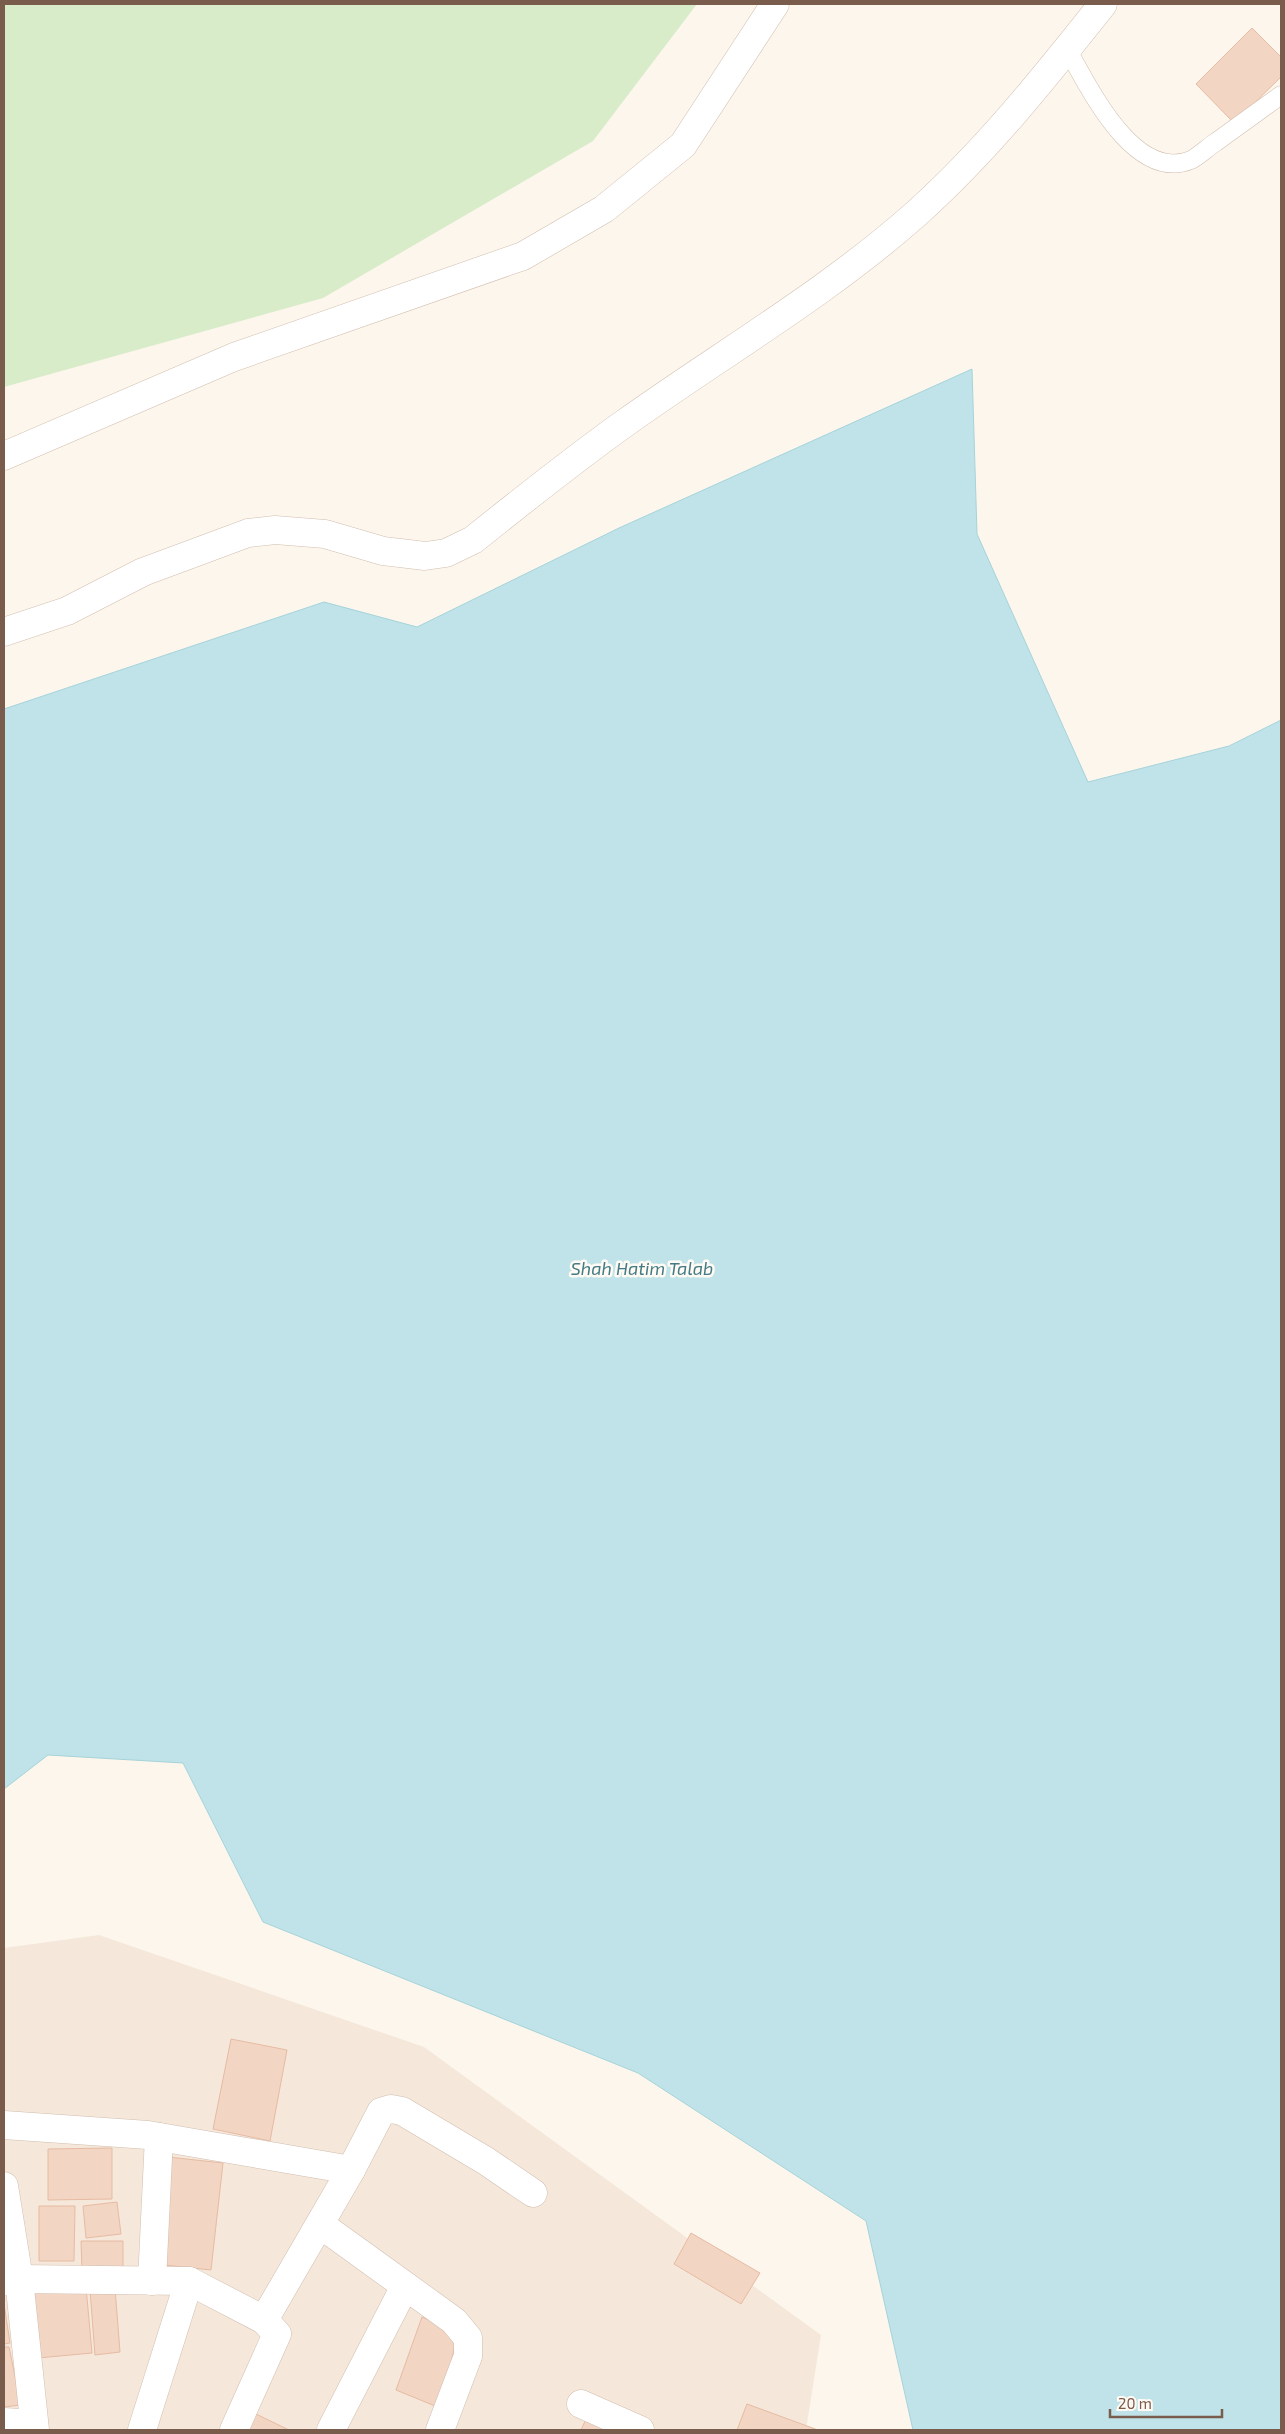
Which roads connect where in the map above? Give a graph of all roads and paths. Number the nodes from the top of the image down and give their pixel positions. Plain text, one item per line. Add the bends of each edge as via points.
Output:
1 (775, 4) edge
2 (1103, 4) edge
3 (1067, 49) junction
4 (1281, 95) edge
5 (4, 456) edge
6 (4, 632) edge
7 (4, 2124) edge
8 (159, 2137) junction
9 (351, 2170) junction
10 (4, 2186) edge
11 (533, 2193) dead end
12 (321, 2225) junction
13 (11, 2280) edge
14 (152, 2281) junction
15 (189, 2281) junction
16 (405, 2286) junction
17 (264, 2320) junction
18 (581, 2404) dead end
19 (4, 2422) edge
20 (34, 2427) edge
21 (142, 2430) edge
22 (234, 2430) edge
23 (333, 2430) edge
24 (440, 2430) edge
25 (640, 2430) edge

1 - 5 street via 683,145 604,209 523,256 234,357
2 - 3 street
3 - 4 lane via 1105,113 1133,146 1147,157 1169,163 1191,160
3 - 6 street via 970,164 916,214 793,309 625,423 473,540 446,553 425,556 383,551 325,534 275,530 248,533 143,572 67,611
7 - 8 street
8 - 9 street
8 - 14 street
9 - 11 street via 381,2112 391,2108 402,2111
9 - 12 street
10 - 13 street
12 - 16 street
12 - 17 street
13 - 14 street
13 - 20 street
14 - 15 street
15 - 17 street
15 - 21 street
16 - 23 street
16 - 24 street via 454,2321 468,2338 468,2356
17 - 22 street via 277,2334
18 - 25 street
19 - 20 street

